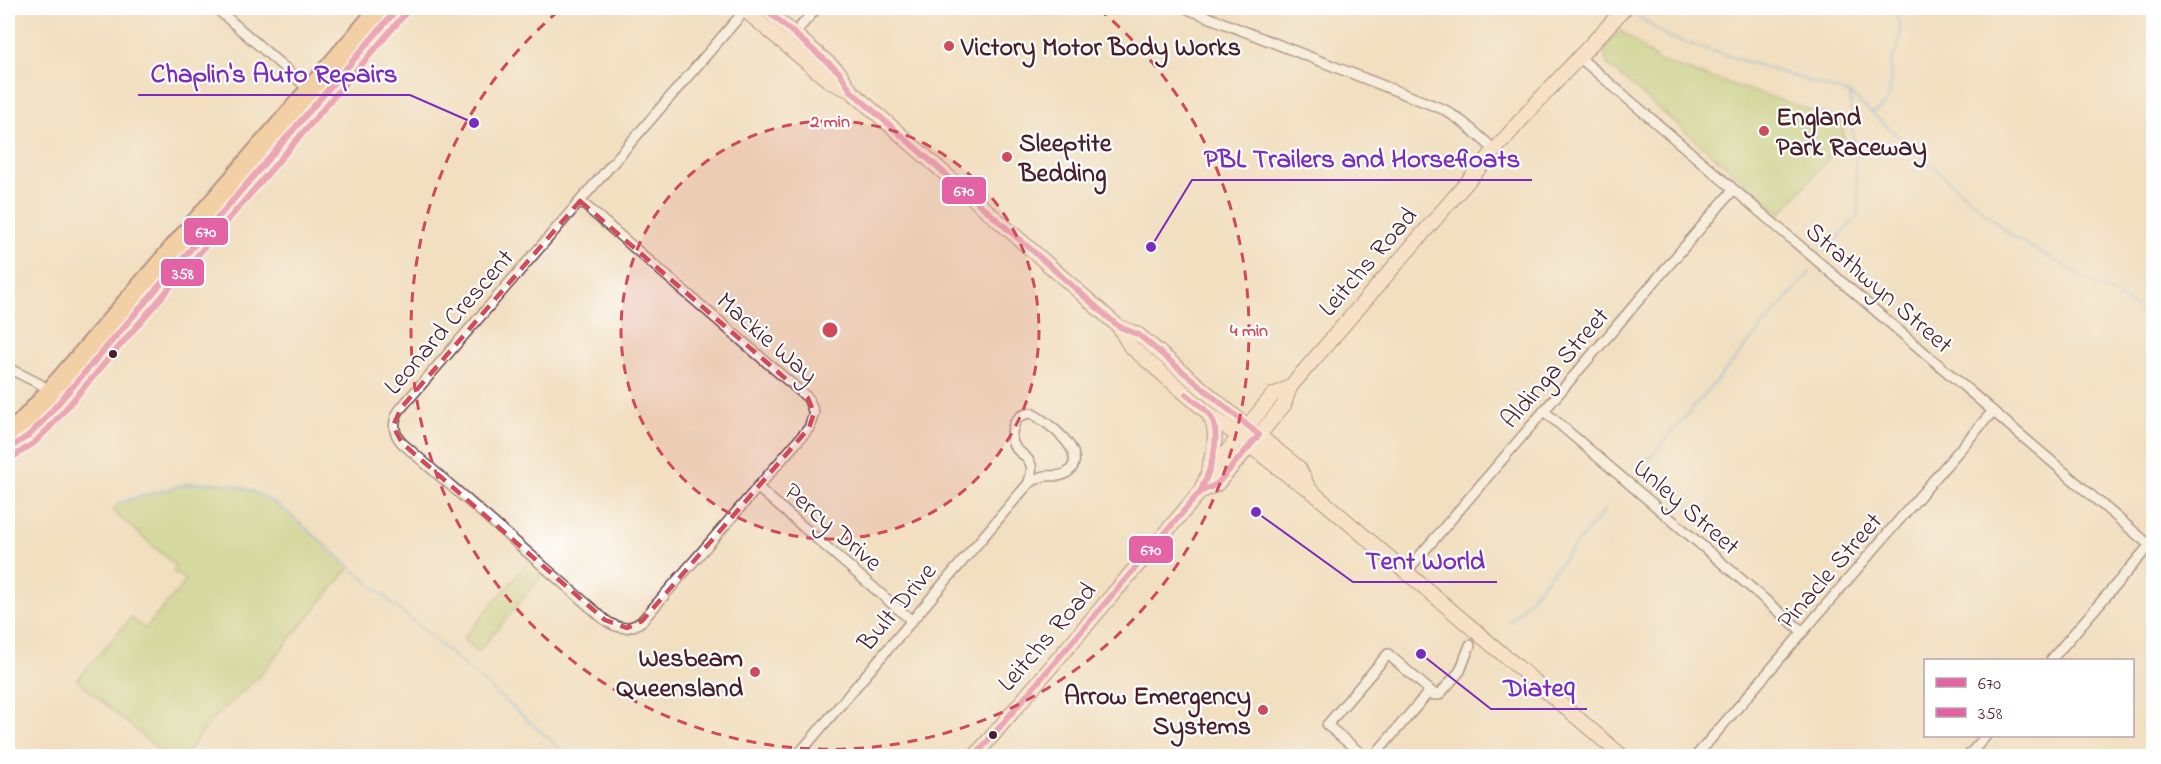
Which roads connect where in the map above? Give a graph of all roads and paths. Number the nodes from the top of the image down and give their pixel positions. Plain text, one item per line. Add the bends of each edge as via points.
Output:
1 (216, 8) edge
2 (379, 8) edge
3 (398, 8) edge
4 (745, 8) edge
5 (764, 8) edge
6 (817, 8) edge
7 (1185, 8) edge
8 (1625, 8) edge
9 (790, 39) junction
10 (1579, 57) junction
11 (316, 94) junction
12 (1495, 150) junction
13 (1734, 190) junction
14 (580, 201) junction
15 (1118, 326) junction
16 (8, 368) edge
17 (55, 396) junction
18 (1544, 411) junction
19 (1993, 411) junction
20 (1208, 413) junction
21 (8, 433) edge
22 (1249, 436) junction
23 (8, 449) edge
24 (1207, 476) junction
25 (1028, 484) junction
26 (757, 487) junction
27 (1200, 492) junction
28 (2151, 548) edge
29 (1406, 572) junction
30 (911, 620) junction
31 (627, 628) joint
32 (1803, 632) junction
33 (1470, 645) dead end
34 (2052, 659) edge
35 (1434, 694) junction
36 (1984, 737) edge
37 (797, 756) edge
38 (975, 756) edge
39 (1364, 756) edge
40 (1374, 756) edge
41 (1622, 756) edge
42 (1696, 756) edge
43 (1968, 756) edge

1 - 11 street
2 - 11 highway
3 - 11 highway
4 - 9 street
4 - 14 street, Leonard Crescent
5 - 9 street
6 - 9 street
7 - 12 street via 1445,110
8 - 10 street, Leitchs Road
9 - 15 street via 839,72 851,92
10 - 12 street, Leitchs Road
10 - 13 street, Strathwyn Street
11 - 17 highway
12 - 22 street, Leitchs Road via 1290,387 1273,395
13 - 18 street, Aldinga Street
13 - 19 street, Strathwyn Street
14 - 26 street, Mackie Way via 812,403 811,424
14 - 31 street, Leonard Crescent via 400,408 393,426 402,443 605,620
15 - 20 street via 1130,346
15 - 22 street via 1139,335
16 - 17 street
17 - 21 highway
17 - 23 highway via 32,433
18 - 29 street, Aldinga Street
18 - 32 street, Unley Street
19 - 28 street, Strathwyn Street
19 - 32 street, Pinacle Street
20 - 22 street
20 - 24 street via 1214,423 1215,440
22 - 24 street, Leitchs Road
22 - 27 street, Leitchs Road via 1217,484
22 - 29 street via 1290,477
24 - 27 street, Leitchs Road
25 - 25 street via 1030,464 1012,436 1021,416 1030,413 1041,418 1075,455 1068,472
25 - 30 street, Bult Drive
26 - 30 street, Percy Drive
26 - 31 street, Mackie Way via 642,621
27 - 38 street, Leitchs Road
28 - 34 street
29 - 41 street
30 - 37 street, Bult Drive
32 - 42 street, Pinacle Street
33 - 35 street via 1460,671 1439,694
35 - 39 street via 1388,654 1327,725
35 - 40 street via 1427,694
36 - 43 street

